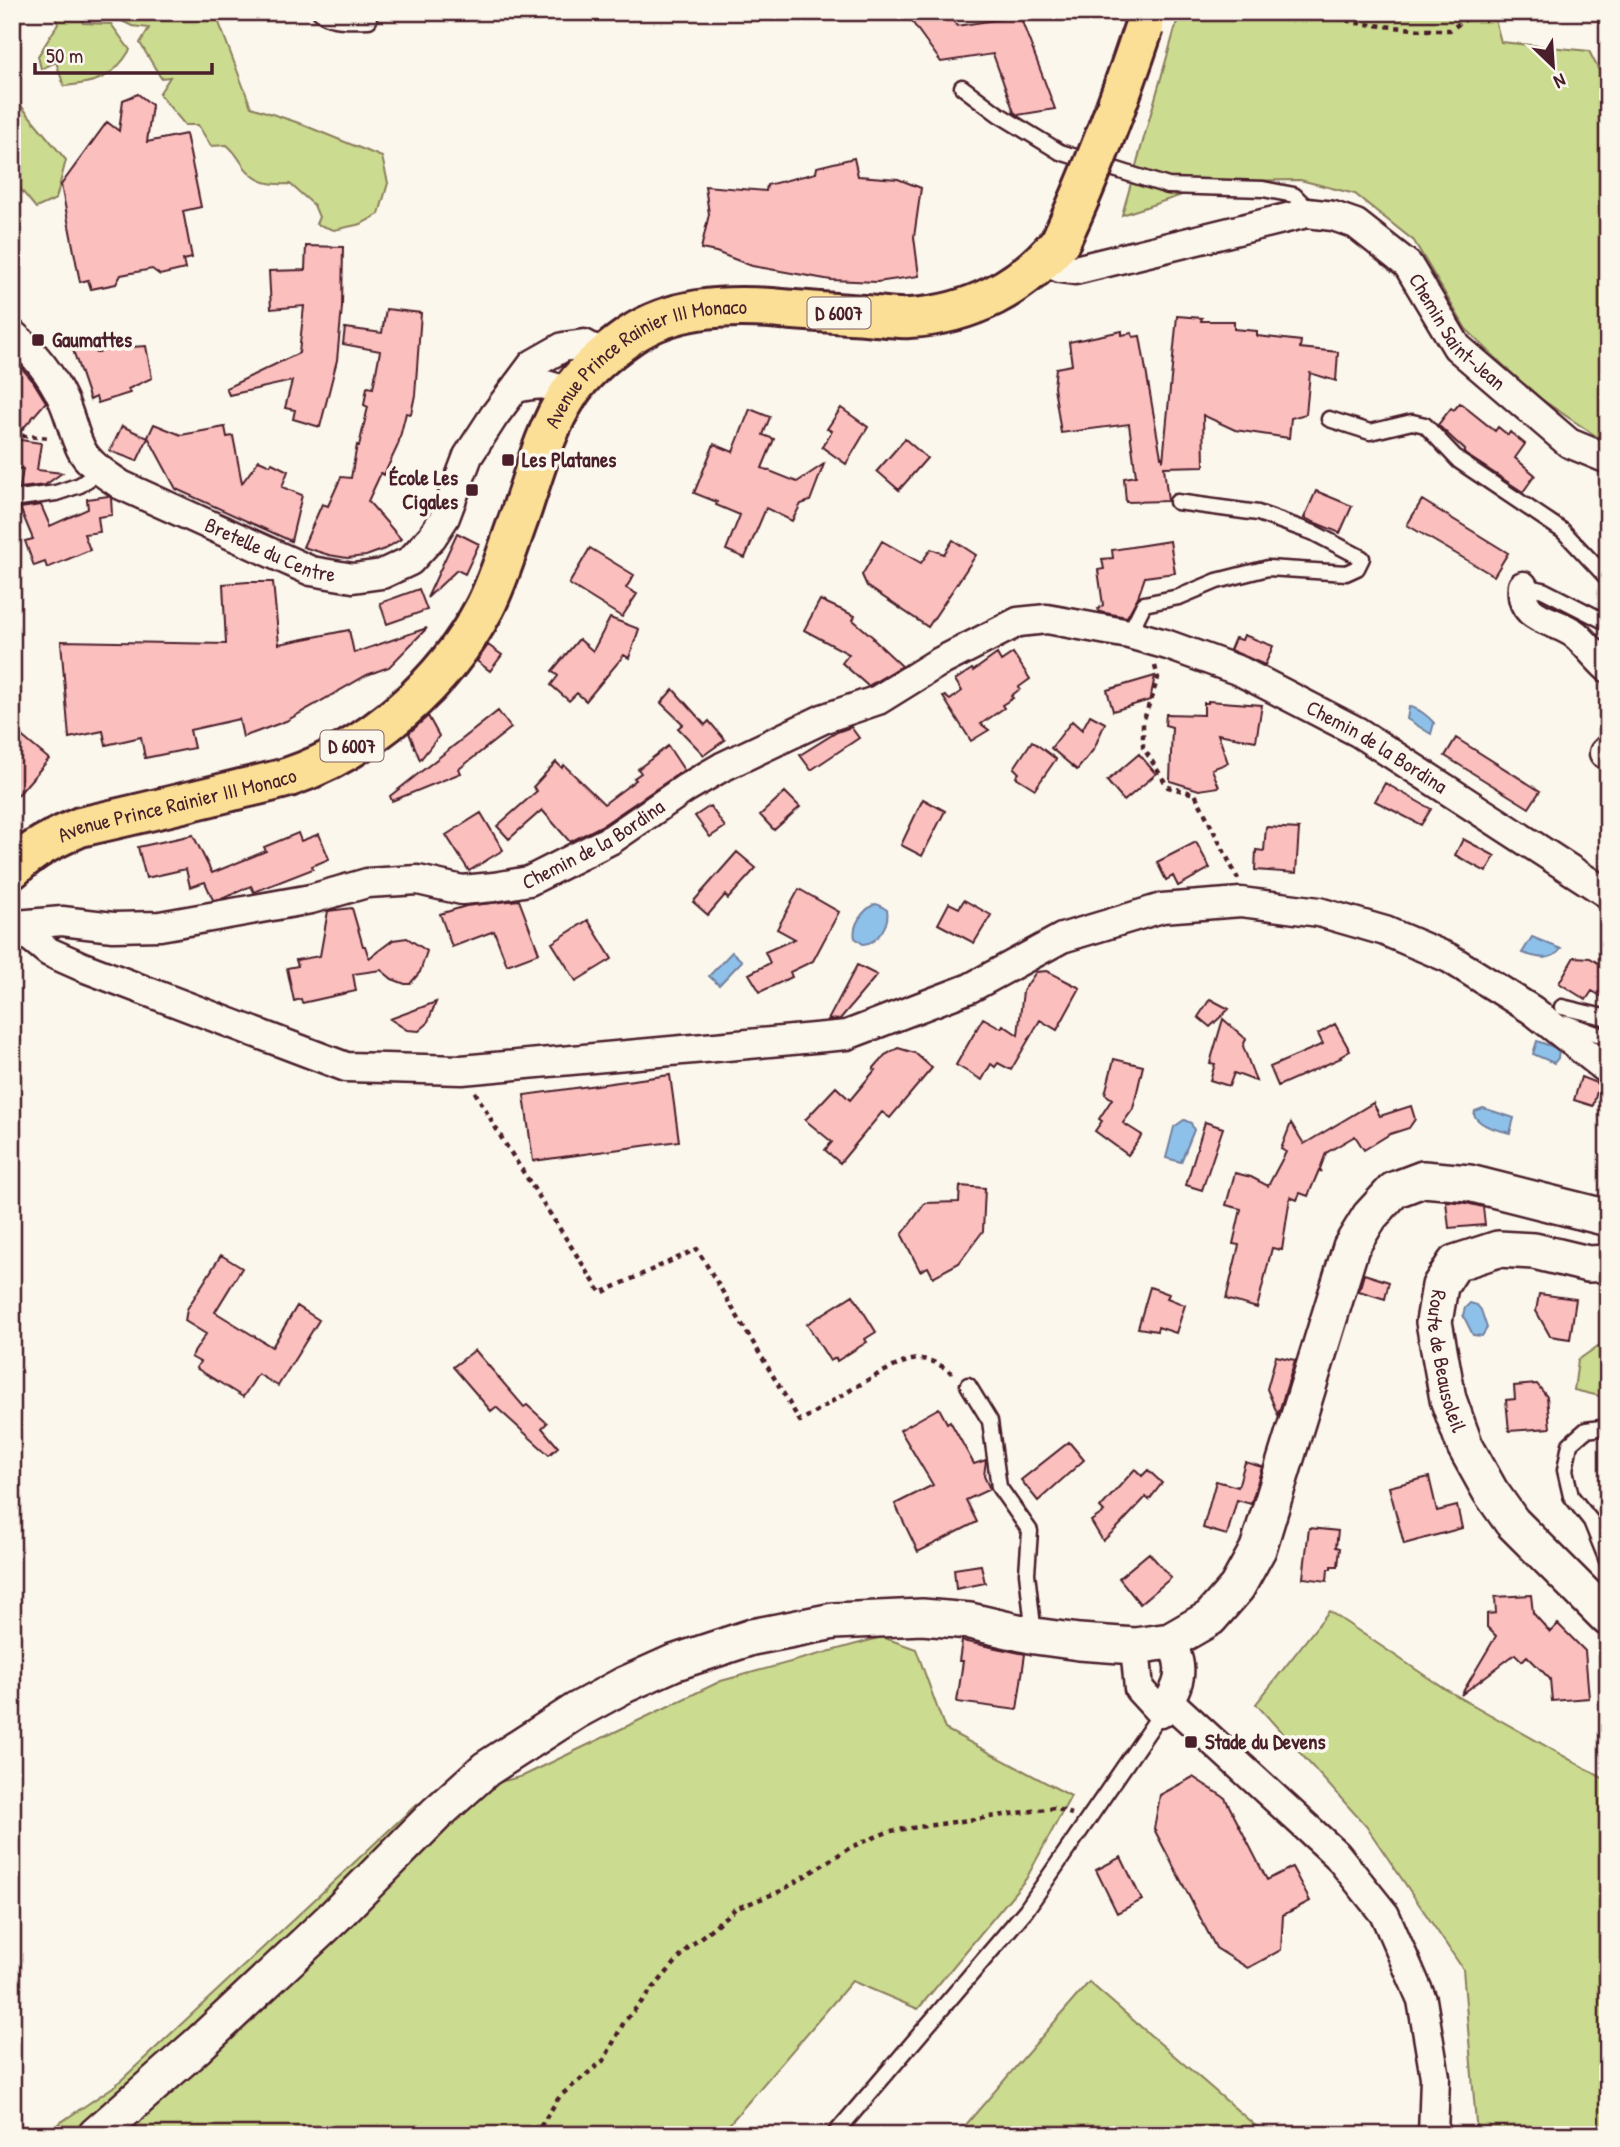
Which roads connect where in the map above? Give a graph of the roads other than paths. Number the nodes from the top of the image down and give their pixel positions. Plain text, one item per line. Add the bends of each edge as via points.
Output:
1 (320, 12) edge
2 (369, 19) dead end
3 (1144, 19) edge
4 (962, 87) dead end
5 (1307, 214) junction
6 (1053, 250) junction
7 (12, 334) edge
8 (604, 355) junction
9 (516, 388) junction
10 (569, 394) junction
11 (1329, 419) dead end
12 (1608, 459) edge
13 (100, 471) junction
14 (12, 499) edge
15 (1177, 502) dead end
16 (1608, 579) edge
17 (1523, 586) joint
18 (1608, 623) edge
19 (1135, 636) junction
20 (1608, 668) edge
21 (1608, 749) edge
22 (1608, 756) edge
23 (12, 869) edge
24 (1608, 894) edge
25 (15, 923) edge
26 (1608, 1018) edge
27 (1561, 1019) junction
28 (1608, 1038) edge
29 (1608, 1070) edge
30 (1608, 1218) edge
31 (1608, 1263) edge
32 (968, 1385) road end
33 (1608, 1427) edge
34 (1608, 1563) edge
35 (1608, 1618) edge
36 (1035, 1636) junction
37 (1170, 1641) junction
38 (1135, 1646) junction
39 (1165, 1707) junction
40 (96, 2135) edge
41 (834, 2135) edge
42 (1433, 2135) edge

1 - 2 lane via 346,21
3 - 6 main road, Avenue Prince Rainier III Monaco / D 6007, bridge via 1106,132
4 - 5 lane via 1060,152 1168,187 1263,189 1294,195
5 - 6 street, Chemin Saint-Jean via 1075,270 1060,268
5 - 12 street, Chemin Saint-Jean via 1356,224 1408,265 1457,347 1569,443
6 - 8 main road, Avenue Prince Rainier III Monaco / D 6007 via 1019,282 985,301 947,313 909,319 730,305 668,316
7 - 13 street, Bretelle du Centre via 45,368 82,451
8 - 9 street, Bretelle du Centre via 584,345 563,347 533,364
8 - 10 main road, Avenue Prince Rainier III Monaco / D 6007
9 - 10 street via 539,383
9 - 13 street, Bretelle du Centre via 468,456 445,517 432,537 410,561 382,574 353,578 311,571 121,485
10 - 23 main road, Avenue Prince Rainier III Monaco / D 6007 via 544,446 485,606 464,643 408,706 364,739 289,777 80,827 27,854
11 - 16 lane via 1370,432 1412,422 1425,425 1459,461 1563,531
13 - 14 lane via 80,485 56,493
15 - 19 lane via 1258,513 1314,533 1362,558 1357,568 1346,573 1268,568 1144,604
17 - 18 lane via 1543,590
17 - 20 street via 1526,607 1574,634
19 - 24 street, Chemin de la Bordina via 1240,671 1358,732
19 - 25 street, Chemin de la Bordina via 1047,619 1018,622 878,700 824,718 722,768 612,839 529,881 462,890 418,880 367,883 311,899 160,926
21 - 22 street via 1604,752
25 - 27 street via 50,952 83,967 346,1067 462,1070 847,1035 970,988 1062,937 1162,908 1241,902 1319,912 1385,931 1449,958 1532,1010
26 - 27 lane
27 - 28 lane
27 - 29 street
30 - 37 street via 1469,1183 1423,1179 1394,1190 1370,1216 1351,1247 1258,1549 1237,1587 1210,1618
31 - 35 street, Route de Beausoleil via 1588,1264 1534,1251 1498,1249 1455,1263 1440,1286 1434,1322 1448,1399 1465,1446 1490,1491 1512,1522
32 - 36 lane via 990,1421 999,1487 1030,1531 1027,1573
33 - 34 lane via 1586,1430 1570,1444 1565,1470 1571,1496 1591,1521
36 - 38 street
36 - 40 street via 970,1621 922,1617 834,1621 752,1637 624,1685 486,1769 197,2046
37 - 38 street
37 - 39 street via 1178,1656 1180,1679
38 - 39 street via 1139,1689
39 - 41 lane via 1026,1910
39 - 42 street via 1337,1855 1385,1915 1422,2000 1435,2077

